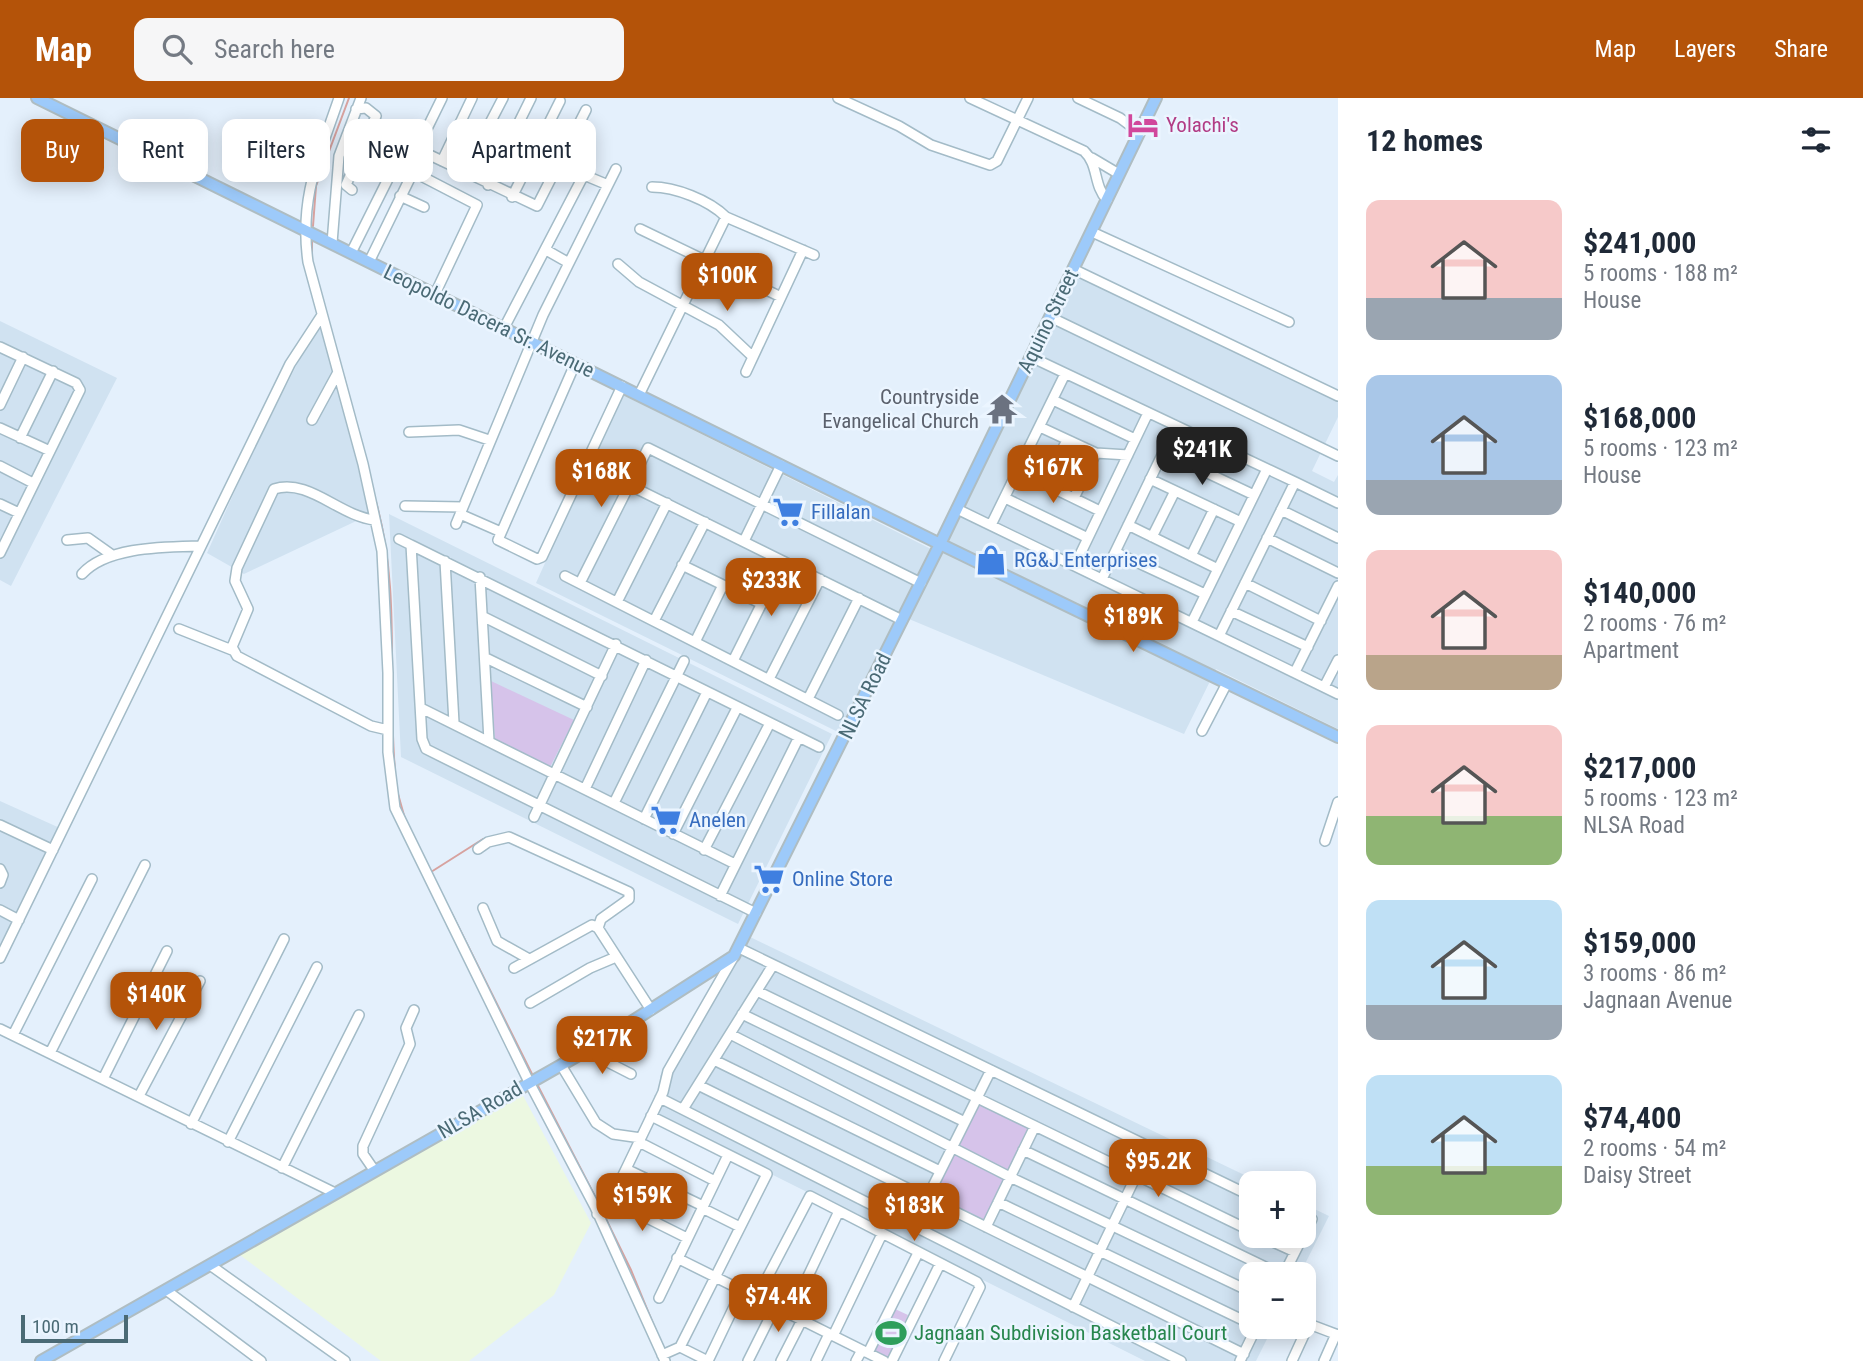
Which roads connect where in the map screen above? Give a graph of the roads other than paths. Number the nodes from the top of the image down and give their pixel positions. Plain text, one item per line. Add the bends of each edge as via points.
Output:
1 (37, 98) edge
2 (339, 98) edge
3 (361, 98) edge
4 (442, 98) edge
5 (472, 98) edge
6 (502, 98) edge
7 (531, 98) edge
8 (838, 98) edge
9 (970, 98) edge
10 (1028, 98) edge
11 (1078, 98) edge
12 (1156, 98) edge
13 (560, 101) dead end
14 (356, 109) junction
15 (586, 110) dead end
16 (432, 119) edge
17 (491, 119) edge
18 (551, 119) edge
19 (582, 119) edge
20 (1017, 120) junction
21 (1140, 133) junction
22 (433, 157) edge
23 (1091, 157) junction
24 (442, 161) junction
25 (447, 164) edge
26 (616, 169) dead end
27 (1119, 174) junction
28 (596, 180) edge
29 (386, 182) edge
30 (408, 182) edge
31 (432, 182) edge
32 (482, 182) edge
33 (520, 182) edge
34 (550, 182) edge
35 (580, 182) edge
36 (488, 185) junction
37 (608, 185) junction
38 (652, 187) dead end
39 (352, 190) dead end
40 (400, 196) junction
41 (512, 197) junction
42 (1107, 200) junction
43 (425, 207) dead end
44 (726, 217) junction
45 (304, 229) junction
46 (640, 229) dead end
47 (1092, 232) junction
48 (332, 243) junction
49 (545, 250) junction
50 (803, 250) junction
51 (351, 253) junction
52 (814, 255) dead end
53 (369, 262) junction
54 (705, 262) junction
55 (569, 263) junction
56 (618, 264) dead end
57 (1073, 269) junction
58 (435, 294) junction
59 (781, 297) junction
60 (681, 307) junction
61 (322, 315) junction
62 (1050, 317) junction
63 (1289, 322) dead end
64 (504, 328) junction
65 (532, 342) junction
66 (0, 347) edge
67 (23, 357) junction
68 (753, 358) junction
69 (1031, 358) junction
70 (576, 364) junction
71 (52, 371) junction
72 (746, 372) dead end
73 (337, 374) junction
74 (1065, 374) junction
75 (622, 386) junction
76 (639, 395) junction
77 (1338, 396) edge
78 (1053, 400) junction
79 (0, 405) edge
80 (1148, 413) junction
81 (312, 420) dead end
82 (1176, 426) junction
83 (1040, 427) junction
84 (0, 428) edge
85 (409, 432) dead end
86 (20, 438) junction
87 (1135, 439) junction
88 (489, 440) junction
89 (1067, 440) junction
90 (50, 451) junction
91 (1163, 452) junction
92 (1096, 453) junction
93 (1128, 455) junction
94 (1338, 456) edge
95 (781, 465) junction
96 (0, 466) edge
97 (1267, 469) junction
98 (1018, 471) junction
99 (1150, 479) junction
100 (1295, 482) junction
101 (33, 483) junction
102 (1045, 484) junction
103 (629, 485) junction
104 (1175, 491) junction
105 (1254, 495) junction
106 (1005, 498) junction
107 (1074, 498) junction
108 (667, 503) junction
109 (1338, 503) edge
110 (0, 504) edge
111 (762, 504) junction
112 (405, 506) dead end
113 (957, 509) junction
114 (1214, 509) junction
115 (462, 510) junction
116 (1281, 510) junction
117 (1100, 511) junction
118 (19, 513) junction
119 (375, 520) junction
120 (705, 522) junction
121 (1241, 522) junction
122 (456, 524) dead end
123 (991, 525) junction
124 (1128, 525) junction
125 (501, 532) junction
126 (1152, 537) junction
127 (1088, 538) junction
128 (1267, 538) junction
129 (1338, 538) edge
130 (399, 539) dead end
131 (66, 540) dead end
132 (744, 541) junction
133 (940, 544) junction
134 (411, 545) junction
135 (201, 546) junction
136 (1, 547) edge
137 (1115, 552) junction
138 (113, 555) junction
139 (1191, 556) junction
140 (445, 561) junction
141 (783, 561) junction
142 (682, 565) junction
143 (1075, 565) junction
144 (1218, 569) junction
145 (1338, 573) edge
146 (82, 574) dead end
147 (565, 576) dead end
148 (480, 577) junction
149 (820, 579) junction
150 (1102, 579) junction
151 (580, 583) junction
152 (921, 583) junction
153 (1245, 583) junction
154 (723, 585) junction
155 (1338, 586) edge
156 (1205, 594) junction
157 (859, 598) junction
158 (1148, 601) junction
159 (617, 602) junction
160 (762, 604) junction
161 (1231, 611) junction
162 (484, 617) junction
163 (902, 620) junction
164 (654, 621) junction
165 (1321, 621) junction
166 (1192, 622) junction
167 (179, 629) dead end
168 (1130, 635) junction
169 (1219, 636) junction
170 (695, 642) junction
171 (616, 644) junction
172 (1308, 647) junction
173 (232, 650) junction
174 (486, 658) junction
175 (646, 660) junction
176 (1338, 660) edge
177 (684, 661) dead end
178 (733, 661) junction
179 (1295, 673) junction
180 (677, 674) junction
181 (601, 676) junction
182 (769, 679) junction
183 (1227, 683) junction
184 (1324, 687) junction
185 (707, 692) junction
186 (1338, 694) edge
187 (808, 699) junction
188 (587, 707) junction
189 (421, 708) junction
190 (737, 708) junction
191 (838, 715) dead end
192 (454, 723) junction
193 (770, 723) junction
194 (388, 730) junction
195 (1202, 731) dead end
196 (799, 737) junction
197 (1338, 737) edge
198 (489, 741) junction
199 (819, 747) dead end
200 (555, 774) junction
201 (584, 789) junction
202 (1338, 802) edge
203 (614, 803) junction
204 (539, 806) junction
205 (534, 817) dead end
206 (644, 819) junction
207 (0, 825) edge
208 (673, 834) junction
209 (1325, 841) dead end
210 (478, 849) dead end
211 (53, 850) junction
212 (705, 850) junction
213 (145, 864) dead end
214 (735, 864) junction
215 (0, 869) edge
216 (92, 879) dead end
217 (0, 883) edge
218 (720, 897) junction
219 (483, 908) dead end
220 (0, 910) edge
221 (756, 913) junction
222 (19, 920) junction
223 (598, 928) junction
224 (285, 939) dead end
225 (167, 951) dead end
226 (736, 952) junction
227 (617, 957) junction
228 (0, 958) edge
229 (529, 959) junction
230 (773, 965) junction
231 (317, 967) dead end
232 (514, 968) dead end
233 (200, 981) dead end
234 (757, 991) junction
235 (530, 1003) dead end
236 (414, 1010) dead end
237 (651, 1010) junction
238 (742, 1014) junction
239 (359, 1015) dead end
240 (0, 1029) edge
241 (730, 1034) junction
242 (13, 1035) junction
243 (586, 1051) junction
244 (50, 1053) junction
245 (714, 1060) junction
246 (561, 1065) junction
247 (991, 1070) junction
248 (631, 1074) dead end
249 (103, 1079) junction
250 (533, 1080) junction
251 (698, 1085) junction
252 (139, 1096) junction
253 (660, 1098) junction
254 (977, 1098) junction
255 (683, 1109) junction
256 (651, 1116) junction
257 (965, 1122) junction
258 (191, 1124) junction
259 (1035, 1126) junction
260 (640, 1140) junction
261 (228, 1142) junction
262 (953, 1147) junction
263 (1150, 1147) junction
264 (1023, 1150) junction
265 (728, 1155) junction
266 (282, 1168) junction
267 (626, 1169) junction
268 (374, 1170) junction
269 (940, 1171) junction
270 (1137, 1175) junction
271 (1010, 1177) junction
272 (715, 1181) junction
273 (1239, 1190) edge
274 (335, 1192) junction
275 (927, 1198) junction
276 (1125, 1199) junction
277 (998, 1202) junction
278 (703, 1207) junction
279 (604, 1208) junction
280 (839, 1211) junction
281 (1239, 1225) edge
282 (913, 1226) junction
283 (1112, 1226) junction
284 (740, 1227) junction
285 (986, 1227) junction
286 (882, 1234) junction
287 (687, 1238) junction
288 (1286, 1248) edge
289 (1297, 1248) edge
290 (1100, 1252) junction
291 (1295, 1252) junction
292 (918, 1253) junction
293 (677, 1258) junction
294 (1257, 1262) edge
295 (1289, 1262) edge
296 (940, 1264) junction
297 (210, 1265) junction
298 (715, 1277) junction
299 (1088, 1277) junction
300 (1239, 1286) edge
301 (166, 1290) junction
302 (742, 1290) junction
303 (757, 1297) junction
304 (659, 1298) dead end
305 (775, 1307) junction
306 (1073, 1307) junction
307 (790, 1314) junction
308 (1239, 1318) edge
309 (802, 1320) junction
310 (831, 1335) junction
311 (1337, 1335) edge
312 (1250, 1339) edge
313 (680, 1347) junction
314 (865, 1352) junction
315 (1242, 1357) edge
316 (664, 1358) edge
317 (41, 1361) edge
318 (261, 1361) edge
319 (345, 1361) edge
320 (708, 1361) edge
321 (748, 1361) edge
322 (781, 1361) edge
323 (816, 1361) edge
324 (856, 1361) edge
325 (884, 1361) edge
326 (892, 1361) edge
327 (944, 1361) edge
328 (1181, 1361) edge
329 (1292, 1361) edge
330 (1324, 1361) edge

1 - 45 main road, Leopoldo Dacera Sr. Avenue
2 - 45 street via 311,178
3 - 14 street
4 - 16 street
5 - 24 street
6 - 17 street
7 - 36 street
8 - 20 street via 931,145 986,165 997,162
9 - 20 street
10 - 20 street
11 - 21 street
12 - 21 main road, Aquino Street
13 - 18 street
14 - 39 street via 366,108 376,116 345,186
14 - 48 street via 340,156
15 - 19 street
20 - 23 street
21 - 27 main road, Aquino Street
22 - 24 street
23 - 27 street
23 - 42 street via 1097,187
24 - 25 street
26 - 37 street
27 - 42 main road, Aquino Street
28 - 37 street
29 - 51 street
30 - 40 street
31 - 58 street via 477,205
32 - 36 street
33 - 41 street
34 - 41 street via 538,205
35 - 49 street
36 - 41 street
37 - 55 street
38 - 44 street via 680,192
40 - 43 street
40 - 53 street
42 - 47 main road, Aquino Street
44 - 50 street
44 - 54 street
45 - 48 main road, Leopoldo Dacera Sr. Avenue
45 - 61 street
46 - 54 street
47 - 57 main road, Aquino Street
47 - 63 street
48 - 51 main road, Leopoldo Dacera Sr. Avenue
49 - 55 street
49 - 64 street
50 - 52 street
50 - 59 street
51 - 53 main road, Leopoldo Dacera Sr. Avenue
53 - 58 main road, Leopoldo Dacera Sr. Avenue
54 - 59 street
54 - 60 street
55 - 65 street
56 - 60 street
57 - 62 main road, Aquino Street
57 - 77 street
58 - 64 main road, Leopoldo Dacera Sr. Avenue
59 - 68 street
60 - 68 street via 693,309 719,326
60 - 76 street
61 - 73 street
61 - 135 street via 290,364
62 - 69 main road, Aquino Street
62 - 94 street
64 - 65 main road, Leopoldo Dacera Sr. Avenue
65 - 70 main road, Leopoldo Dacera Sr. Avenue
65 - 88 street
66 - 67 street
67 - 71 street
67 - 79 street
68 - 72 street
69 - 74 street
69 - 113 main road, Aquino Street
70 - 75 main road, Leopoldo Dacera Sr. Avenue
70 - 125 street
71 - 86 street
71 - 90 street via 76,383 80,390
73 - 81 street
73 - 119 street
74 - 78 street
74 - 80 street
75 - 76 main road, Leopoldo Dacera Sr. Avenue
75 - 125 street via 542,557 500,542
76 - 95 main road, Leopoldo Dacera Sr. Avenue
78 - 83 street
78 - 87 street
80 - 82 street
80 - 87 street
82 - 91 street
82 - 97 street
83 - 89 street
83 - 98 street
84 - 86 street
85 - 88 street via 459,430
86 - 90 street
87 - 93 street
88 - 115 street
89 - 92 street
89 - 102 street
90 - 101 street
91 - 99 street
91 - 105 street
92 - 93 street
92 - 107 street
93 - 117 street
95 - 111 street
95 - 133 main road, Leopoldo Dacera Sr. Avenue
96 - 101 street
97 - 100 street
97 - 105 street
98 - 102 street
98 - 106 street
99 - 104 street
99 - 124 street
100 - 109 street
100 - 116 street
101 - 118 street
102 - 107 street
103 - 108 street
103 - 111 street via 648,448
103 - 151 street
104 - 114 street
104 - 126 street
105 - 121 street
106 - 123 street
106 - 127 street
107 - 117 street
108 - 120 street
108 - 159 street
110 - 118 street
111 - 132 street
111 - 152 street
112 - 115 street
113 - 123 street
113 - 133 main road, Aquino Street
114 - 121 street
114 - 139 street
115 - 122 street
115 - 125 street
116 - 128 street
116 - 129 street
117 - 127 street
118 - 136 street
119 - 173 street via 354,516 296,486 274,489 237,568 235,581 248,609
119 - 194 street via 384,573
120 - 132 street
120 - 142 street
121 - 144 street
123 - 143 street
124 - 126 street
124 - 137 street
126 - 139 street
127 - 143 street
128 - 145 street
128 - 153 street
130 - 134 street
131 - 138 street via 88,538
132 - 141 street
133 - 152 main road, NLSA Road
133 - 168 main road, Leopoldo Dacera Sr. Avenue
134 - 140 street
134 - 189 street
135 - 138 street
135 - 211 street
137 - 150 street
137 - 156 street
138 - 146 street
139 - 144 street
140 - 148 street
140 - 192 street
141 - 149 street
141 - 160 street
142 - 154 street
142 - 164 street
143 - 150 street
144 - 156 street
147 - 151 street
148 - 162 street
148 - 171 street
149 - 157 street
149 - 182 street
150 - 158 street
151 - 159 street
152 - 163 main road, NLSA Road
153 - 161 street
153 - 165 street
154 - 160 street
154 - 170 street
155 - 165 street
156 - 166 street
157 - 163 street
157 - 187 street
158 - 166 street
158 - 168 street
159 - 164 street
160 - 178 street
161 - 169 street
161 - 172 street
162 - 174 street
162 - 181 street
163 - 221 main road, NLSA Road
164 - 170 street
165 - 172 street
166 - 169 street
167 - 173 street
168 - 183 main road, Leopoldo Dacera Sr. Avenue
169 - 179 street
170 - 178 street
171 - 175 street
171 - 181 street
172 - 179 street
173 - 194 street via 371,726
174 - 188 street
174 - 198 street
175 - 180 street
175 - 201 street
176 - 184 street
177 - 180 street
178 - 182 street
179 - 184 street
180 - 185 street
180 - 203 street
181 - 188 street
182 - 187 street
183 - 195 street
183 - 197 main road, Leopoldo Dacera Sr. Avenue
184 - 186 street
185 - 190 street
185 - 206 street
187 - 191 street
188 - 200 street
189 - 192 street
189 - 204 street via 426,750
190 - 193 street
190 - 208 street
192 - 198 street
193 - 196 street
193 - 212 street
194 - 250 street via 395,808
196 - 199 street
196 - 214 street
198 - 200 street
200 - 201 street
200 - 204 street
201 - 203 street
202 - 209 street
203 - 206 street
204 - 205 street
204 - 218 street
206 - 208 street
207 - 211 street
208 - 212 street
210 - 223 street via 509,837 629,892 629,899 601,919
211 - 222 street
212 - 214 street
213 - 244 street
214 - 218 street
215 - 217 street
216 - 242 street
218 - 221 street
219 - 229 street via 497,941
220 - 222 street
221 - 226 main road, NLSA Road
222 - 228 street
223 - 227 street
223 - 229 street via 587,925
224 - 258 street
225 - 249 street
226 - 230 street
226 - 237 main road, NLSA Road
226 - 253 street via 668,1072
227 - 235 street
227 - 237 street
229 - 232 street
230 - 234 street
230 - 247 street
231 - 261 street
233 - 252 street
234 - 238 street
234 - 254 street
236 - 268 street via 406,1028 410,1044 363,1146
237 - 243 main road, NLSA Road
238 - 241 street
238 - 257 street
239 - 266 street
240 - 242 street
241 - 245 street
241 - 262 street
242 - 244 street
243 - 246 main road, NLSA Road
243 - 248 street
244 - 249 street
245 - 251 street
245 - 269 street
246 - 250 main road, NLSA Road
246 - 260 street via 603,1129
247 - 254 street
247 - 263 street
249 - 252 street
250 - 268 main road, NLSA Road
250 - 279 street
251 - 255 street
251 - 275 street
252 - 258 street
253 - 255 street
253 - 256 street
254 - 257 street
254 - 259 street
255 - 282 street
256 - 260 street
256 - 265 street
257 - 262 street
258 - 261 street
259 - 264 street
259 - 270 street
260 - 267 street
260 - 272 street
261 - 266 street
262 - 269 street
262 - 271 street
263 - 270 street
263 - 273 street
264 - 271 street
264 - 276 street
265 - 272 street
265 - 284 street via 767,1174
266 - 274 street
267 - 278 street
267 - 279 street
268 - 274 main road, NLSA Road
269 - 275 street
270 - 276 street
270 - 281 street
271 - 277 street
271 - 283 street
272 - 278 street
274 - 297 main road, NLSA Road
275 - 282 street
275 - 285 street
276 - 283 street
276 - 294 street
277 - 285 street
277 - 290 street
278 - 284 street
278 - 287 street
279 - 287 street
279 - 316 street
280 - 286 street
280 - 303 street via 808,1196
280 - 307 street
282 - 306 street
283 - 290 street
283 - 300 street
284 - 298 street
285 - 299 street
286 - 292 street
286 - 310 street
287 - 293 street
288 - 291 street
289 - 291 street
290 - 299 street
290 - 308 street
291 - 295 street
292 - 296 street
292 - 314 street
293 - 298 street
293 - 304 street
296 - 326 street
296 - 327 street via 980,1287
297 - 301 main road, NLSA Road
297 - 319 street
298 - 302 street
298 - 313 street
299 - 306 street
299 - 315 street
301 - 317 main road, NLSA Road
301 - 318 street
302 - 303 street
302 - 320 street
303 - 305 street
305 - 307 street
305 - 321 street
306 - 328 street
307 - 309 street
309 - 310 street
309 - 322 street
310 - 314 street
310 - 323 street
311 - 329 street via 1310,1323
311 - 330 street
312 - 315 street
313 - 316 street
313 - 320 street
314 - 324 street
314 - 325 street

